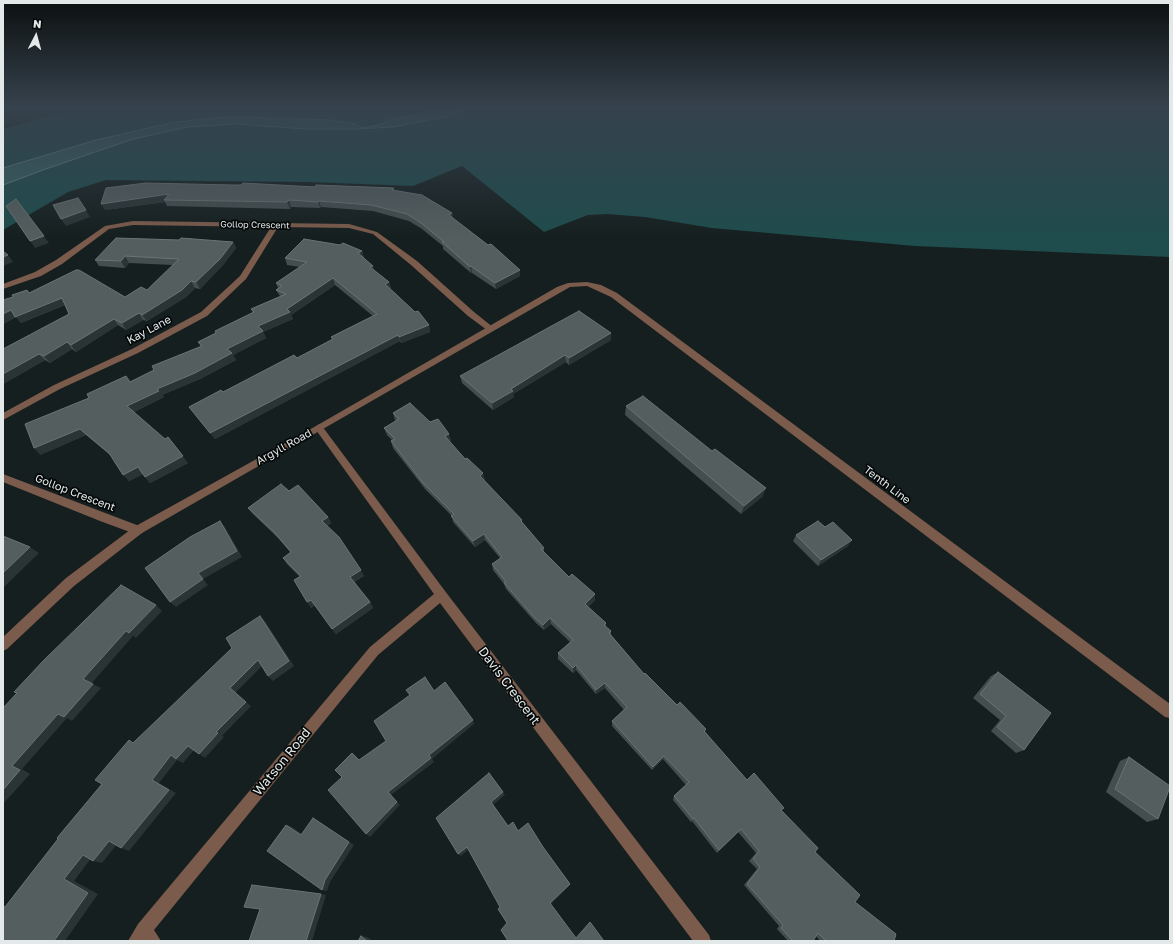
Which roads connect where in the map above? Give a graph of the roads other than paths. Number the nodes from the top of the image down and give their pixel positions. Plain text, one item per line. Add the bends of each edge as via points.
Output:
1 (275, 226) junction
2 (586, 284) joint
3 (3, 287) edge
4 (490, 328) junction
5 (3, 416) edge
6 (319, 428) junction
7 (3, 478) edge
8 (138, 530) junction
9 (441, 595) junction
10 (3, 645) edge
11 (1170, 712) edge
12 (144, 937) edge
13 (703, 941) edge

1 - 3 street, Gollop Crescent via 133,223 106,227 59,262 38,274
1 - 4 street, Gollop Crescent via 349,226 375,233 414,262
1 - 5 street, Kay Lane via 243,277 204,314
2 - 4 street, Argyll Road via 568,285
2 - 11 street, Tenth Line via 614,295
4 - 6 street, Argyll Road
6 - 8 street, Argyll Road
6 - 9 street, Davis Crescent
7 - 8 street, Gollop Crescent
8 - 10 street, Argyll Road via 70,582
9 - 12 street, Watson Road via 374,651
9 - 13 street, Davis Crescent

